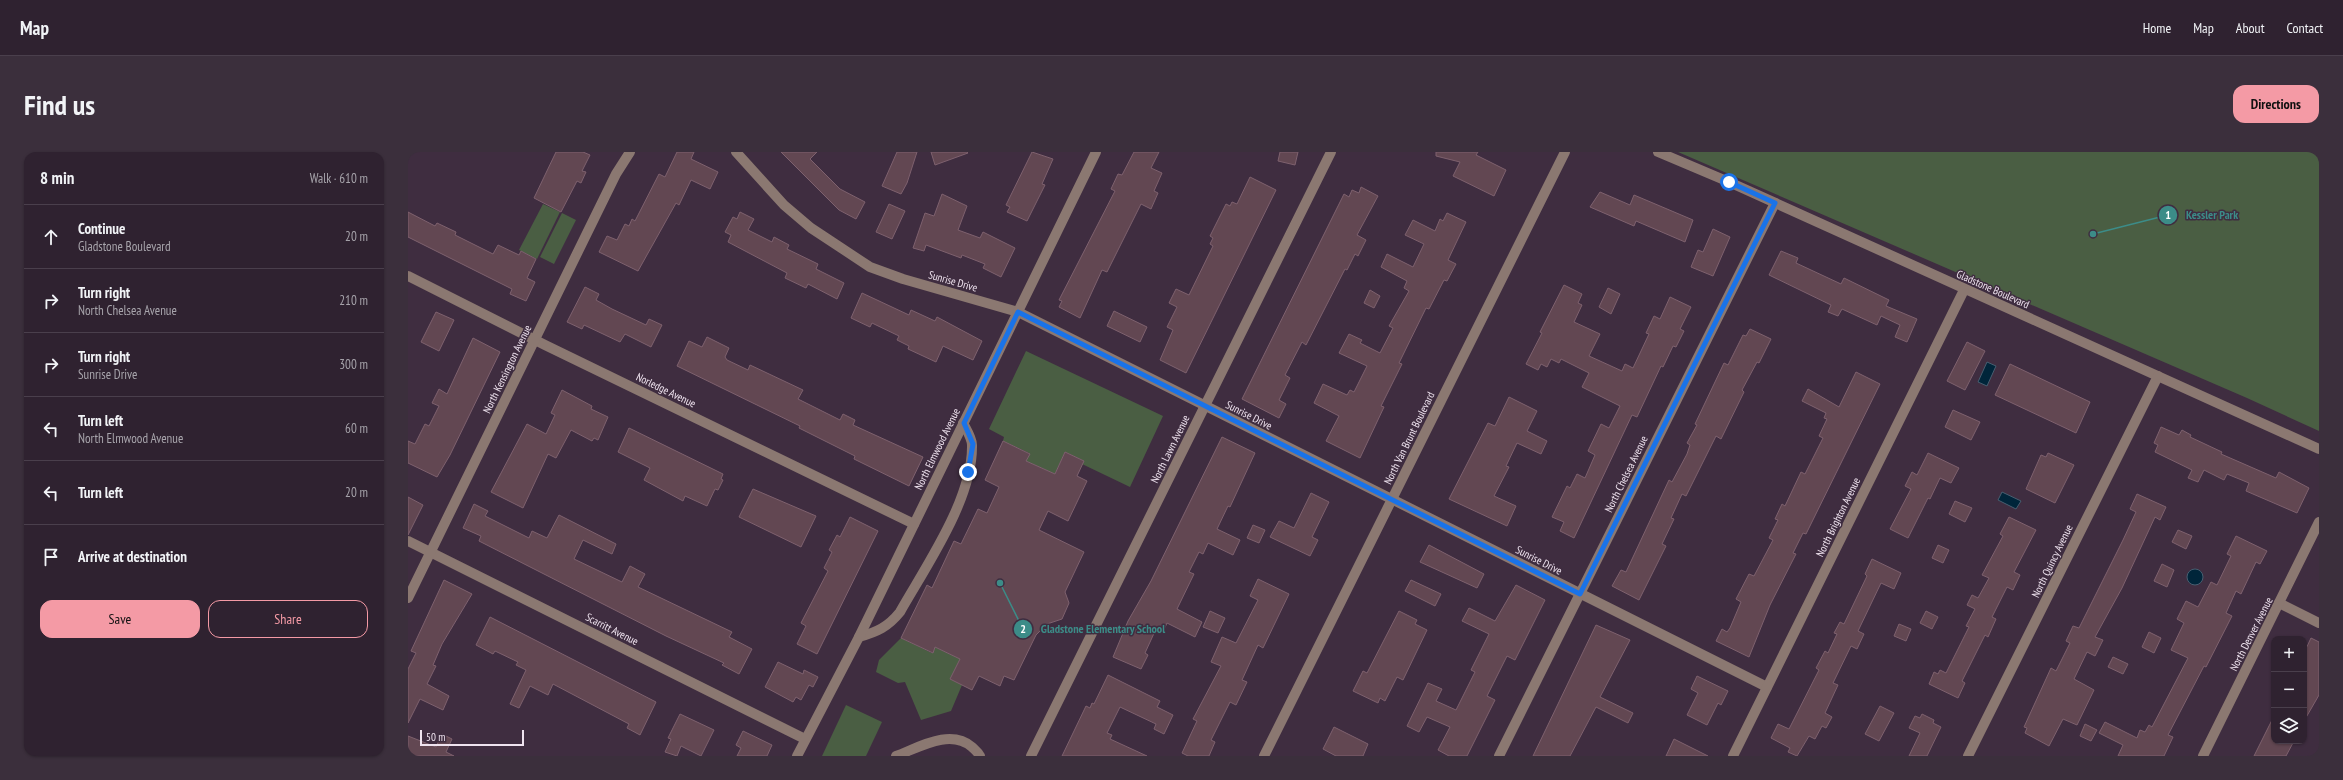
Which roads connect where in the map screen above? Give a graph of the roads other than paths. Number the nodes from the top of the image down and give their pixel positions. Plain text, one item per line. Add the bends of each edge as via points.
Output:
1 (630, 152) edge
2 (736, 152) edge
3 (1096, 152) edge
4 (1331, 152) edge
5 (1565, 152) edge
6 (1658, 152) edge
7 (1775, 203) junction
8 (408, 276) edge
9 (1964, 290) junction
10 (1018, 312) junction
11 (534, 340) junction
12 (2158, 376) junction
13 (1205, 406) junction
14 (964, 423) junction
15 (2319, 449) edge
16 (1392, 499) junction
17 (2319, 522) edge
18 (914, 524) junction
19 (2316, 538) edge
20 (408, 541) edge
21 (431, 552) junction
22 (1580, 594) junction
23 (408, 598) edge
24 (2279, 603) junction
25 (2319, 623) edge
26 (858, 637) junction
27 (1767, 687) junction
28 (805, 739) junction
29 (797, 756) edge
30 (896, 756) edge
31 (980, 756) edge
32 (1031, 756) edge
33 (1264, 756) edge
34 (1499, 756) edge
35 (1733, 756) edge
36 (1968, 756) edge
37 (2203, 756) edge

1 - 11 street, North Kensington Avenue via 616,174
2 - 10 street, Sunrise Drive via 795,214 817,232 870,267
3 - 10 street, North Elmwood Avenue
4 - 13 street, North Lawn Avenue
5 - 16 street, North Van Brunt Boulevard
6 - 7 street, Gladstone Boulevard
7 - 9 street, Gladstone Boulevard
7 - 22 street, North Chelsea Avenue
8 - 11 street, Norledge Avenue
9 - 12 street, Gladstone Boulevard
9 - 27 street, North Brighton Avenue
10 - 13 street, Sunrise Drive
10 - 14 street, North Elmwood Avenue
11 - 18 street, Norledge Avenue
11 - 21 street, North Kensington Avenue
12 - 15 street, Gladstone Boulevard
12 - 36 street, North Quincy Avenue
13 - 16 street, Sunrise Drive
13 - 32 street, North Lawn Avenue
14 - 18 street, North Elmwood Avenue
14 - 26 street via 973,444 964,492 951,520 900,612 890,624 876,632
16 - 22 street, Sunrise Drive
16 - 33 street, North Van Brunt Boulevard
17 - 19 street, North Denver Avenue
18 - 26 street, North Elmwood Avenue
19 - 24 street, North Denver Avenue
20 - 21 street, Scarritt Avenue
21 - 23 street, North Kensington Avenue
21 - 28 street, Scarritt Avenue
22 - 27 street, Sunrise Drive
22 - 34 street, North Chelsea Avenue
24 - 25 street
24 - 37 street, North Denver Avenue
26 - 28 street, North Elmwood Avenue
27 - 35 street, North Brighton Avenue
28 - 29 street, North Elmwood Avenue
30 - 31 street via 942,739 953,738 968,744

